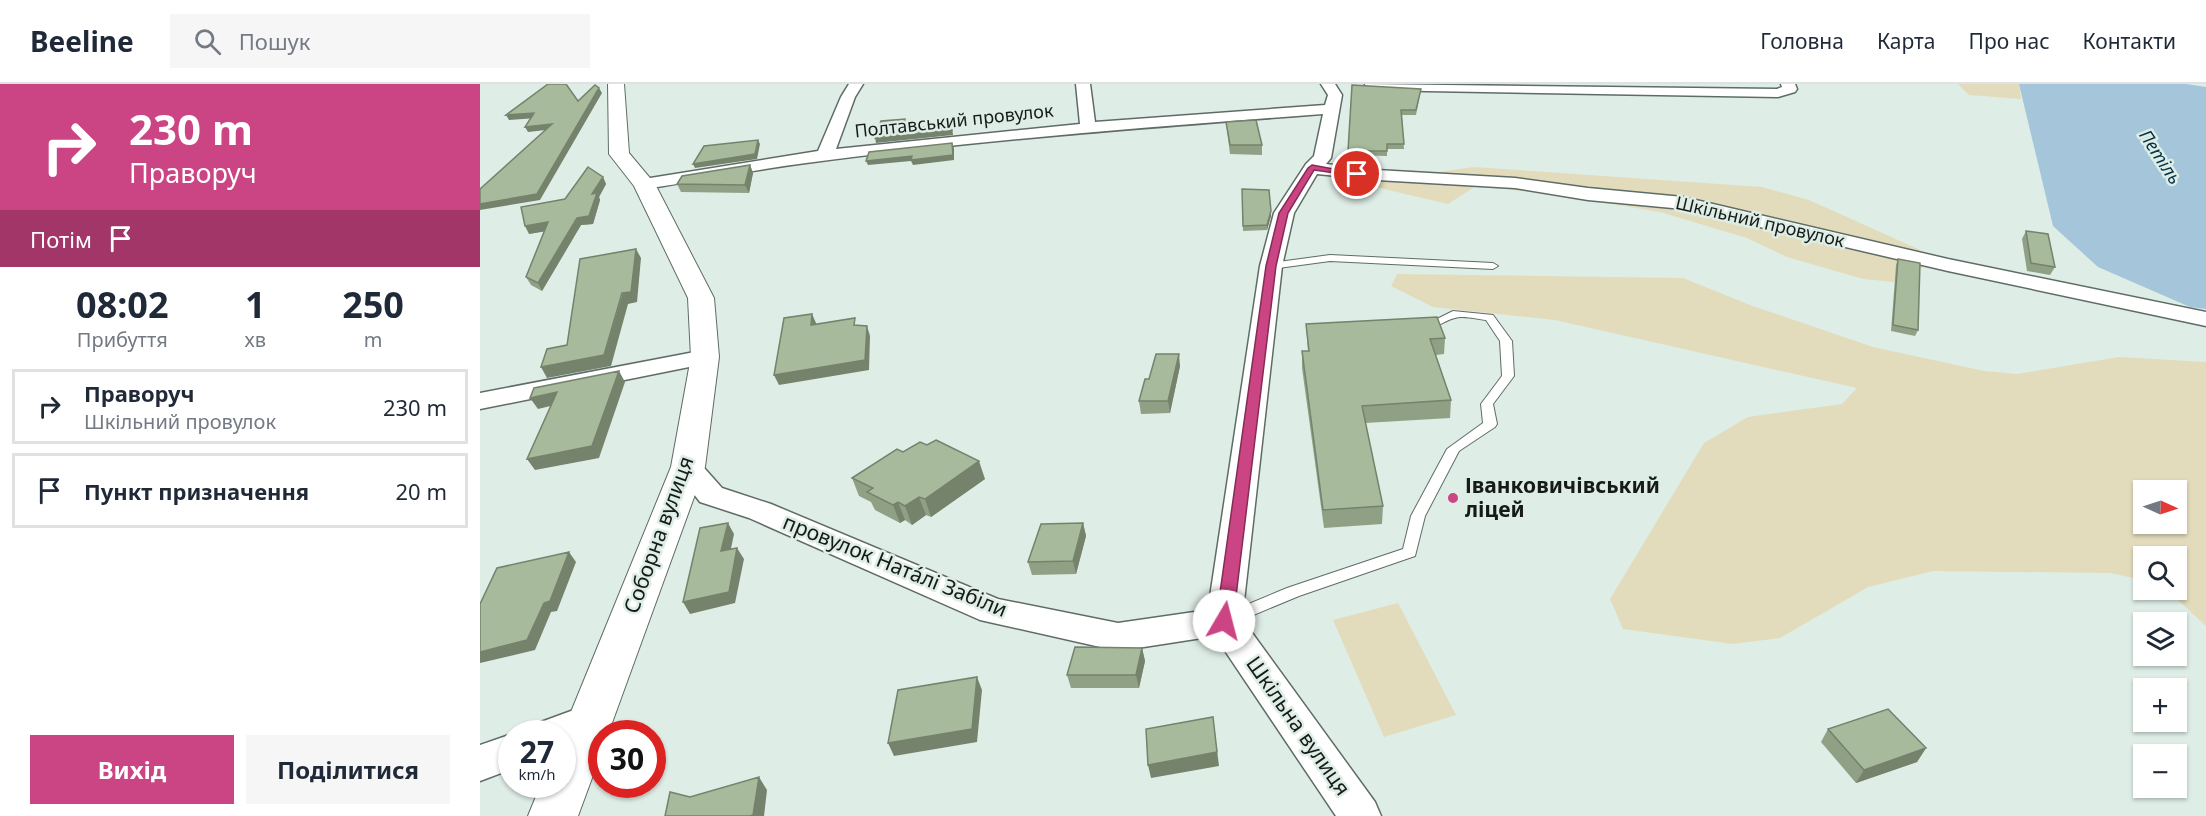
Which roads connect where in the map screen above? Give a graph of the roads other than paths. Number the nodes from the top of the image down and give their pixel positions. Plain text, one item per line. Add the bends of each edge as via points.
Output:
1 (616, 84) edge
2 (856, 84) edge
3 (1083, 84) edge
4 (1788, 84) edge
5 (1373, 85) edge
6 (1331, 96) edge
7 (1088, 126) junction
8 (825, 155) junction
9 (1312, 168) junction
10 (644, 184) junction
11 (1271, 266) junction
12 (1493, 266) dead end
13 (2206, 319) edge
14 (1406, 323) edge
15 (705, 357) junction
16 (480, 401) edge
17 (688, 467) junction
18 (1224, 621) junction
19 (590, 720) edge
20 (588, 725) edge
21 (498, 756) edge
22 (480, 763) edge
23 (553, 816) edge
24 (1360, 816) edge

1 - 10 street, Соборна вулиця via 619,154
2 - 8 street, Полтавський провулок
3 - 7 street
4 - 5 street, Полтавський провулок via 1790,89 1778,93
5 - 6 street, Полтавський провулок
6 - 7 street, Полтавський провулок
6 - 9 street via 1322,158
7 - 8 street, Полтавський провулок
8 - 10 street, Полтавський провулок
9 - 11 street via 1284,213
9 - 13 street, Шкільний провулок via 1515,183 1683,203
10 - 15 street, Соборна вулиця via 702,298
11 - 12 lane via 1330,258
11 - 18 street
14 - 18 lane via 1440,322 1453,314 1489,317 1506,341 1508,376 1487,404 1490,424 1454,449 1418,516 1410,552 1293,592
15 - 16 street
15 - 17 street, Соборна вулиця
17 - 18 street, провулок Ната́лі Забіли via 711,495 760,511 992,611 1118,637
17 - 19 street, Соборна вулиця
18 - 24 street, Шкільна вулиця
20 - 23 street, Соборна вулиця
21 - 22 street

